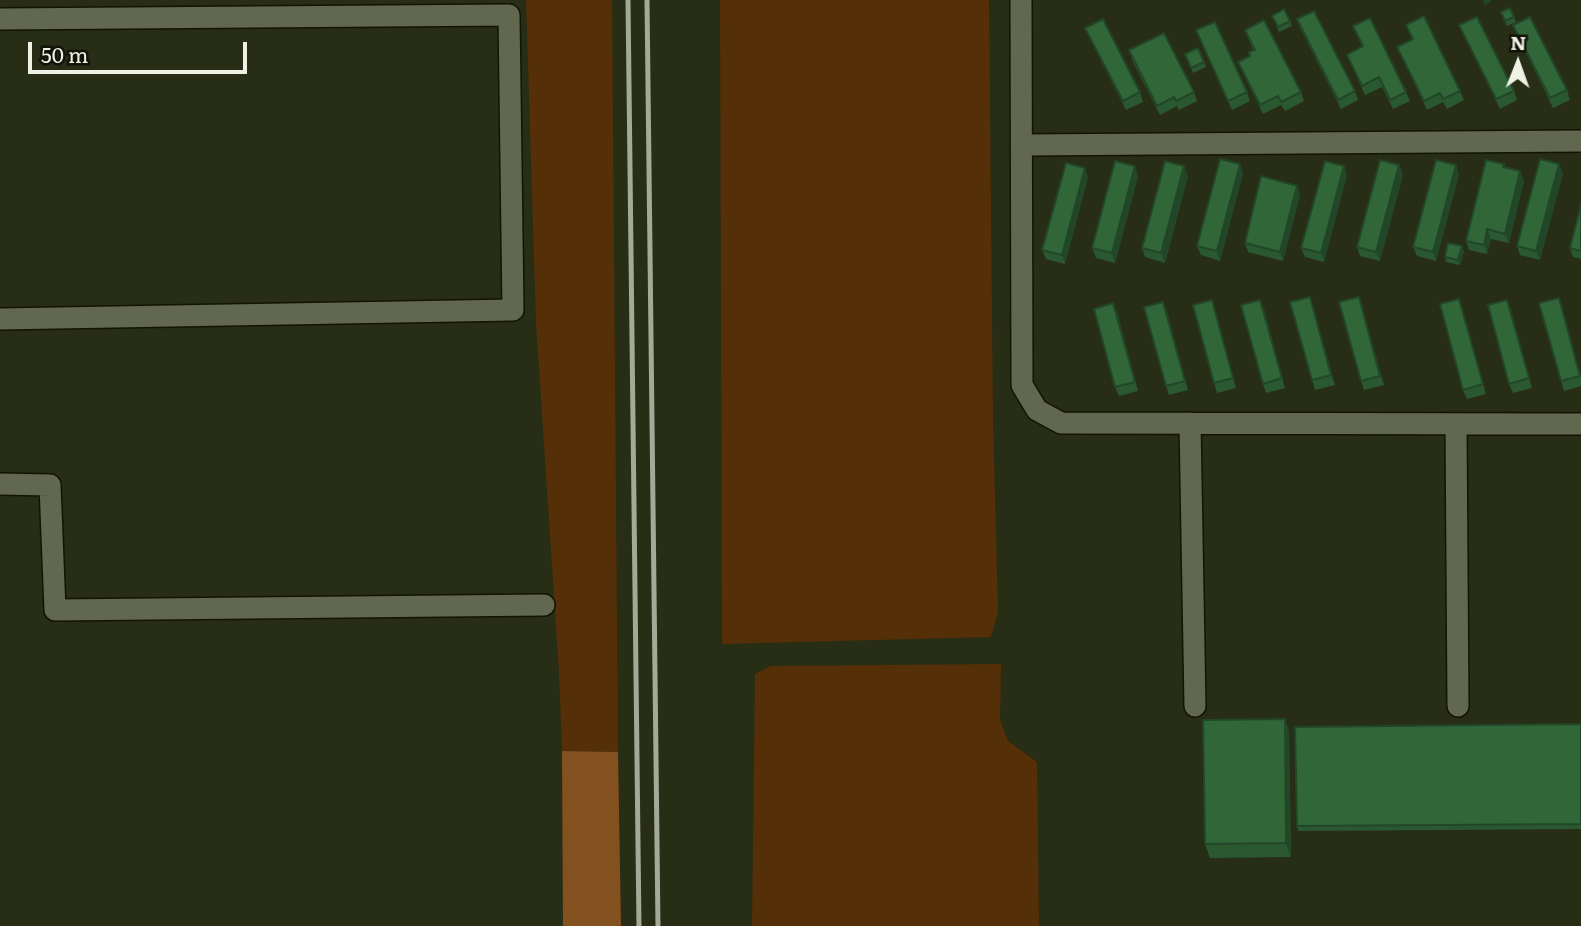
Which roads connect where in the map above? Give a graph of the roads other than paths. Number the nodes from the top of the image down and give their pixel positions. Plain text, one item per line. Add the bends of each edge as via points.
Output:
1 (1021, 0) edge
2 (0, 19) edge
3 (1581, 141) edge
4 (1022, 145) junction
5 (0, 319) edge
6 (1190, 423) junction
7 (1456, 424) junction
8 (1581, 424) edge
9 (0, 484) edge
10 (544, 605) dead end
11 (1195, 706) dead end
12 (1458, 706) dead end

1 - 4 street
2 - 5 street via 509,15 513,310
3 - 4 street
4 - 6 street via 1021,385 1037,410 1061,423
6 - 7 street
6 - 11 street
7 - 8 street
7 - 12 street
9 - 10 street via 50,485 55,610

